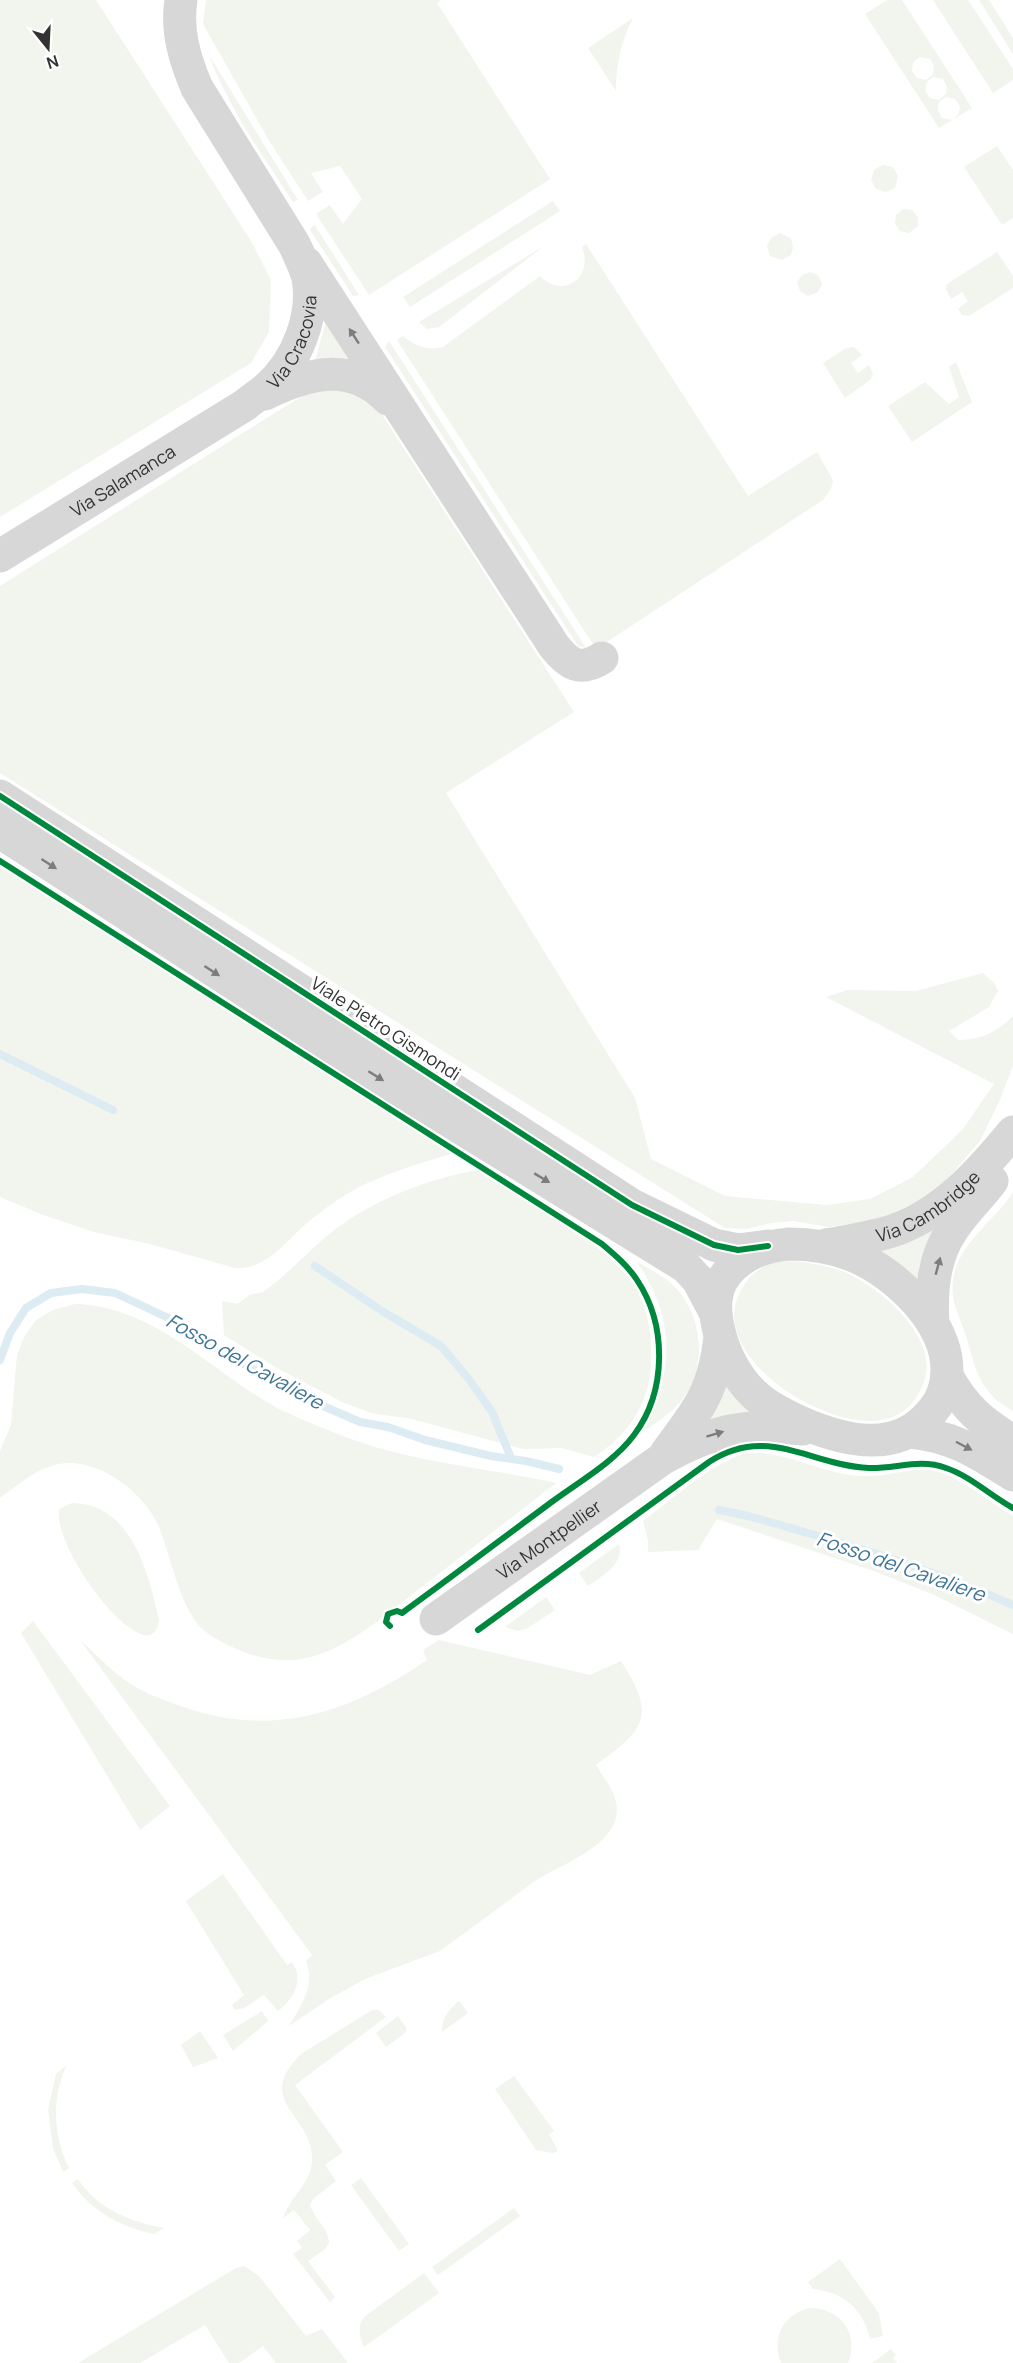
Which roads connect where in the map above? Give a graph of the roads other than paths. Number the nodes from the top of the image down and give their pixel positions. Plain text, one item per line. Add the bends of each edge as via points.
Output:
1 (182, 0) edge
2 (294, 244) junction
3 (245, 405) junction
4 (408, 420) junction
5 (0, 556) edge
6 (602, 658) dead end
7 (0, 796) edge
8 (0, 832) edge
9 (1013, 1132) edge
10 (1013, 1137) edge
11 (768, 1246) junction
12 (823, 1246) junction
13 (933, 1323) junction
14 (718, 1325) junction
15 (947, 1376) junction
16 (820, 1431) junction
17 (909, 1432) junction
18 (1013, 1441) edge
19 (662, 1459) junction
20 (1013, 1475) edge
21 (436, 1619) dead end

1 - 2 street, Via Cracovia via 180,27 186,61 197,88
2 - 3 street, Via Cracovia via 308,280 305,327 285,368 268,388
4 -> 2 street
3 - 4 street, Via Cracovia via 301,379 339,374 371,384
3 - 5 street, Via Salamanca
4 - 6 street via 563,658 583,666
7 - 11 street, Viale Pietro Gismondi via 632,1205 714,1245 738,1250
8 -> 14 street via 375,1076 662,1250 692,1272 704,1289
9 - 12 street, Via Cambridge via 960,1189 925,1216 890,1232
13 -> 10 street, Via Cambridge via 932,1287 942,1249 991,1182
11 - 12 street
11 - 14 street via 727,1273 717,1293
12 - 13 street via 881,1270 911,1296
13 - 15 street
14 - 16 street via 734,1369 755,1395 777,1411
14 - 19 street, Via Montpellier via 714,1375 706,1396
15 - 17 street via 936,1406
15 - 18 street via 973,1413
16 - 17 street via 868,1440 890,1439
19 -> 16 street, Via Montpellier via 692,1442 736,1429
17 -> 20 street via 953,1441
19 - 21 street, Via Montpellier

